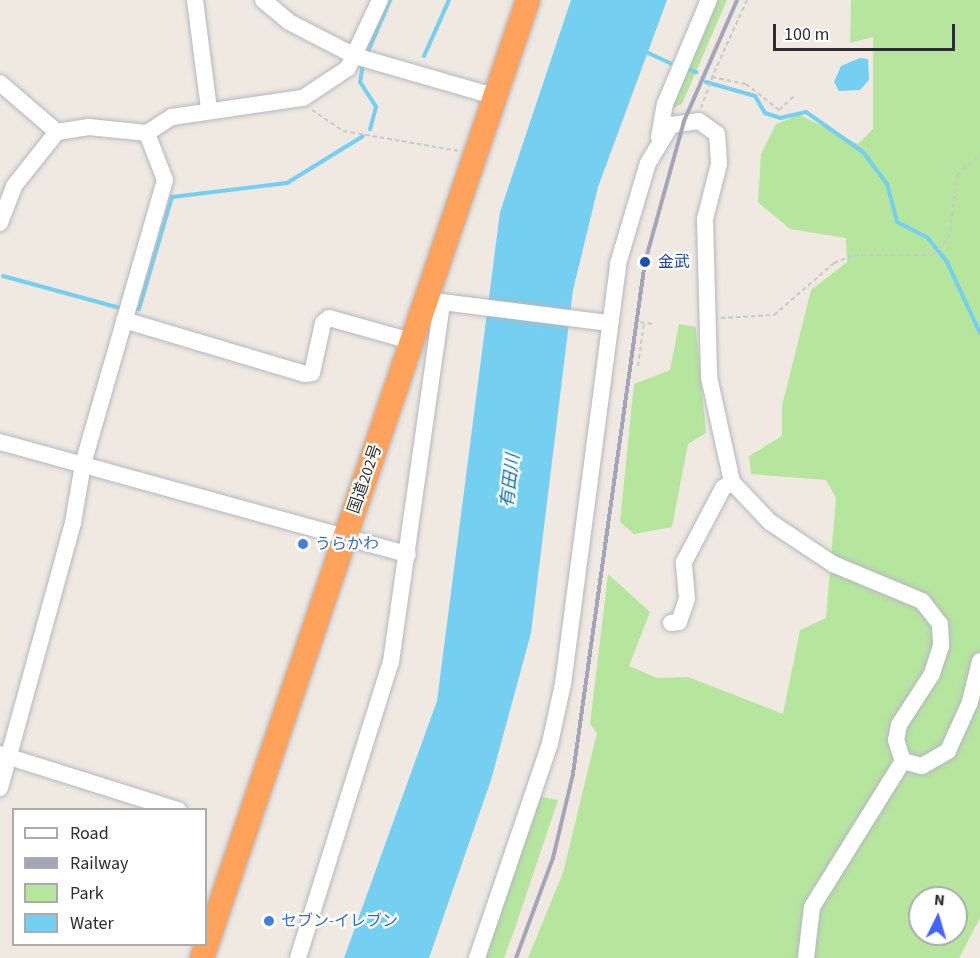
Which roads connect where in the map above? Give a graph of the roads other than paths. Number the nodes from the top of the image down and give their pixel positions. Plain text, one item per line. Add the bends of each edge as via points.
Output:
1 (195, 0) edge
2 (263, 0) edge
3 (380, 0) edge
4 (528, 0) edge
5 (709, 0) edge
6 (362, 58) junction
7 (0, 83) edge
8 (494, 96) junction
9 (209, 109) junction
10 (57, 132) junction
11 (147, 133) junction
12 (659, 140) junction
13 (0, 223) edge
14 (434, 301) junction
15 (126, 313) junction
16 (608, 323) junction
17 (411, 341) junction
18 (0, 442) edge
19 (82, 464) junction
20 (732, 482) junction
21 (346, 534) junction
22 (408, 554) junction
23 (671, 623) dead end
24 (980, 661) edge
25 (4, 755) edge
26 (903, 761) junction
27 (0, 788) edge
28 (172, 808) edge
29 (211, 913) edge
30 (207, 933) edge
31 (298, 958) edge
32 (477, 958) edge
33 (806, 958) edge

1 - 9 street
2 - 6 street via 289,22
3 - 6 street
4 - 8 highway, 国道202号
5 - 12 street via 665,104
6 - 8 street
6 - 9 street via 303,98
7 - 10 street
8 - 14 highway, 国道202号
9 - 11 street via 172,117
10 - 11 street via 89,127
10 - 13 street via 14,186
11 - 15 street via 165,180
12 - 16 street via 618,264
12 - 20 street via 671,125 699,121 710,124 718,145 705,219 709,319 713,415
14 - 16 street
14 - 17 highway, 国道202号
14 - 22 street
15 - 17 street via 305,374 312,373 323,323 329,318
15 - 19 street
16 - 32 street via 563,684 536,794
17 - 21 highway, 国道202号
18 - 19 street
19 - 21 street
19 - 25 street via 73,523
20 - 23 street via 723,488 684,562 687,599 679,622
20 - 26 street via 770,522 833,564 922,601 940,624 941,646 932,674 899,725 896,740
21 - 22 street
21 - 29 highway, 国道202号
22 - 31 street via 373,732
24 - 26 street via 970,702 948,751 922,766
25 - 27 street
25 - 28 street
26 - 33 street via 812,907
29 - 30 highway, 国道202号

